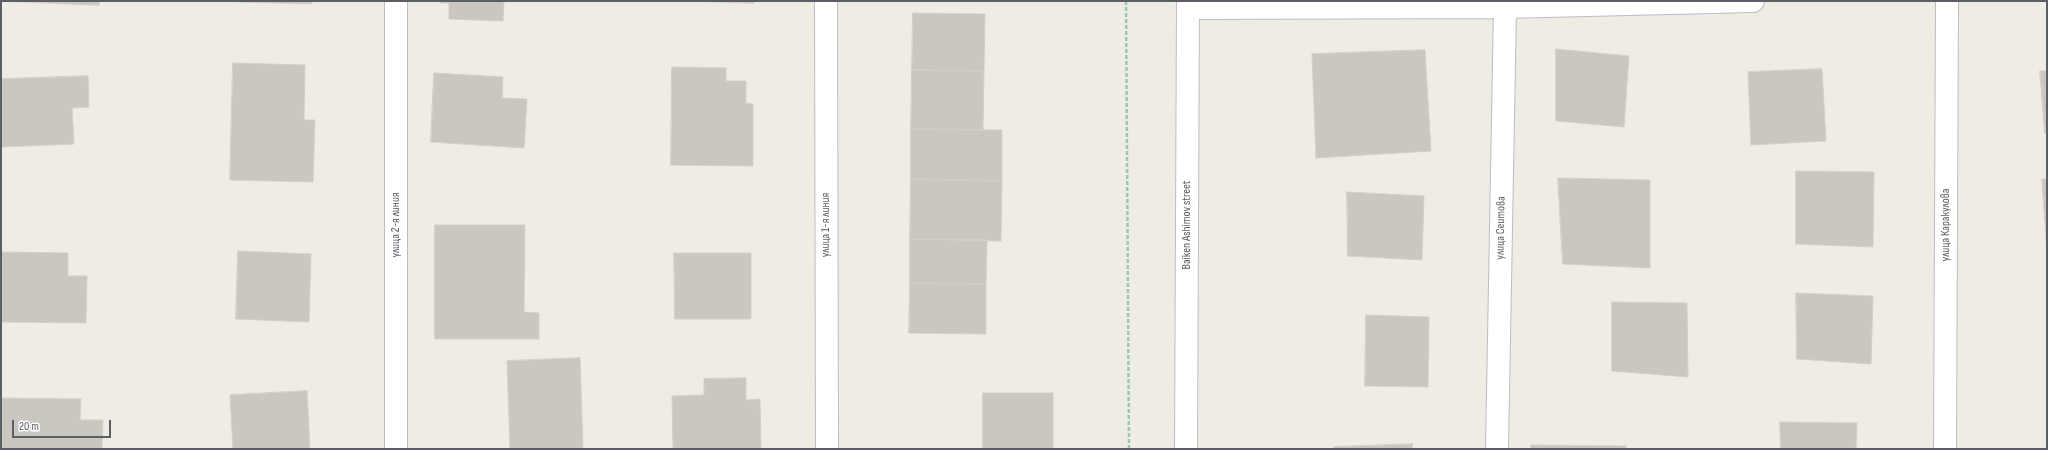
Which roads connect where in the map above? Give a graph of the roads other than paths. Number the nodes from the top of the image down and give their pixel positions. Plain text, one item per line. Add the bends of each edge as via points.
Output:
1 (396, 1) edge
2 (826, 1) edge
3 (1753, 1) edge
4 (1947, 1) edge
5 (1188, 4) edge
6 (1505, 7) junction
7 (396, 449) edge
8 (826, 449) edge
9 (1186, 449) edge
10 (1497, 449) edge
11 (1945, 449) edge

1 - 7 street, улица 2-я линия
2 - 8 street, улица 1-я линия
3 - 6 street
4 - 11 street, улица Каракулова
5 - 6 street
5 - 9 street, Baiken Ashimov street
6 - 10 street, улица Сеитова

